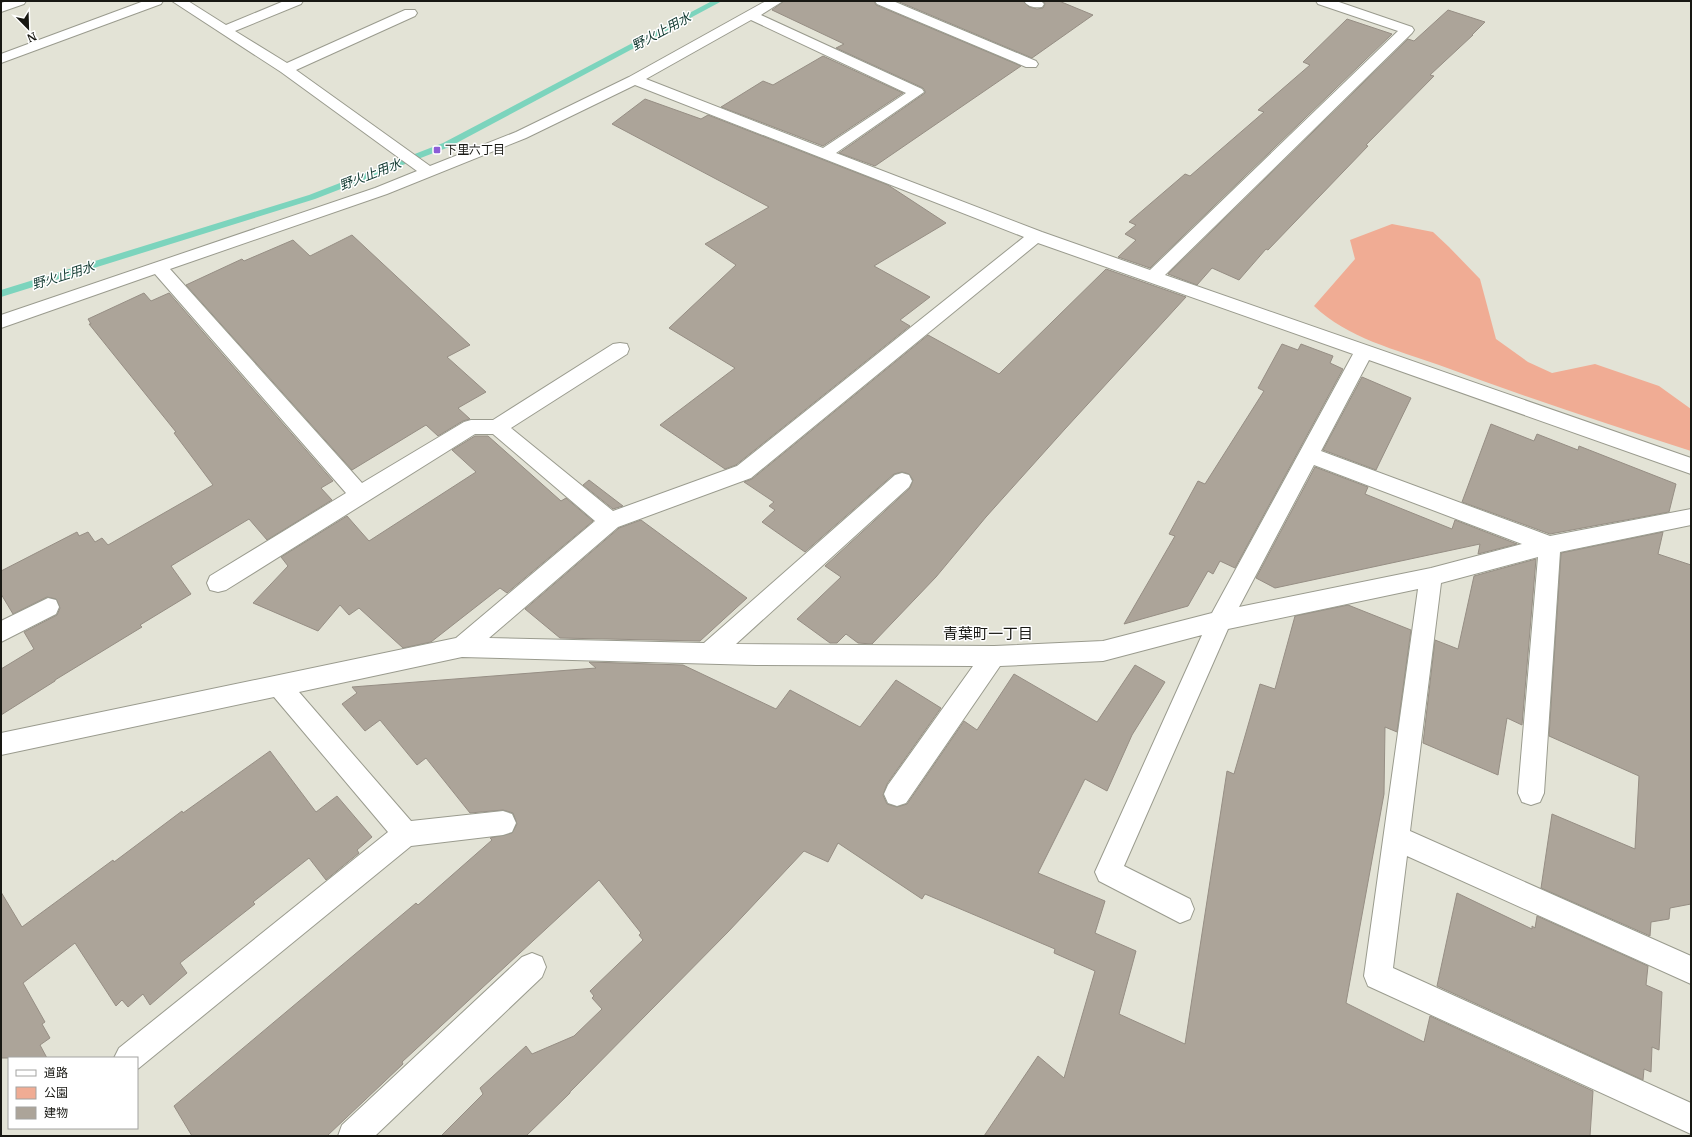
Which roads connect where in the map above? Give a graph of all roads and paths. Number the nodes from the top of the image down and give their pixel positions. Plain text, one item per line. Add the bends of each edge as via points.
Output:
1 (19, 1) edge
2 (156, 1) edge
3 (179, 1) edge
4 (296, 1) edge
5 (776, 1) edge
6 (882, 1) edge
7 (1323, 1) edge
8 (1, 8) edge
9 (410, 13) dead end
10 (751, 15) junction
11 (225, 30) junction
12 (1, 59) edge
13 (1031, 64) dead end
14 (286, 69) junction
15 (634, 80) junction
16 (825, 153) junction
17 (424, 168) junction
18 (1036, 236) junction
19 (158, 267) junction
20 (1152, 278) junction
21 (1, 322) edge
22 (620, 349) dead end
23 (1364, 352) junction
24 (497, 427) junction
25 (1309, 455) junction
26 (1691, 466) edge
27 (902, 481) dead end
28 (360, 495) junction
29 (1691, 517) edge
30 (610, 521) junction
31 (1550, 545) junction
32 (1431, 577) junction
33 (218, 583) dead end
34 (48, 607) dead end
35 (1220, 621) junction
36 (1, 632) edge
37 (462, 648) junction
38 (710, 653) junction
39 (994, 656) junction
40 (278, 685) junction
41 (1, 744) edge
42 (1531, 793) dead end
43 (897, 794) dead end
44 (504, 823) dead end
45 (406, 834) junction
46 (1396, 838) junction
47 (1180, 909) dead end
48 (532, 967) dead end
49 (1691, 970) edge
50 (1691, 986) edge
51 (130, 1057) edge
52 (1691, 1119) edge
53 (353, 1136) edge

1 - 8 street
2 - 12 street
3 - 11 street
4 - 11 street
5 - 10 street
6 - 13 street
7 - 20 street via 1407,30
9 - 14 street
10 - 15 street
10 - 16 street via 917,92
11 - 14 street
14 - 17 street
15 - 16 street
15 - 17 street via 521,135
16 - 18 street
17 - 19 street via 381,191
18 - 20 street
18 - 30 street via 744,472
19 - 21 street
19 - 28 street
20 - 23 street
22 - 24 street
23 - 25 street
23 - 26 street
24 - 28 street via 471,427
24 - 30 street
25 - 31 street
25 - 35 street
27 - 38 street
28 - 33 street
29 - 31 street
30 - 37 street
31 - 32 street
31 - 42 street
32 - 35 street
32 - 46 street
34 - 36 street
35 - 39 street via 1103,650
35 - 47 street via 1108,872
37 - 38 street
37 - 40 street
38 - 39 street
39 - 43 street
40 - 41 street
40 - 45 street
44 - 45 street
45 - 51 street
46 - 49 street
46 - 52 street via 1378,976
48 - 53 street
49 - 50 street

